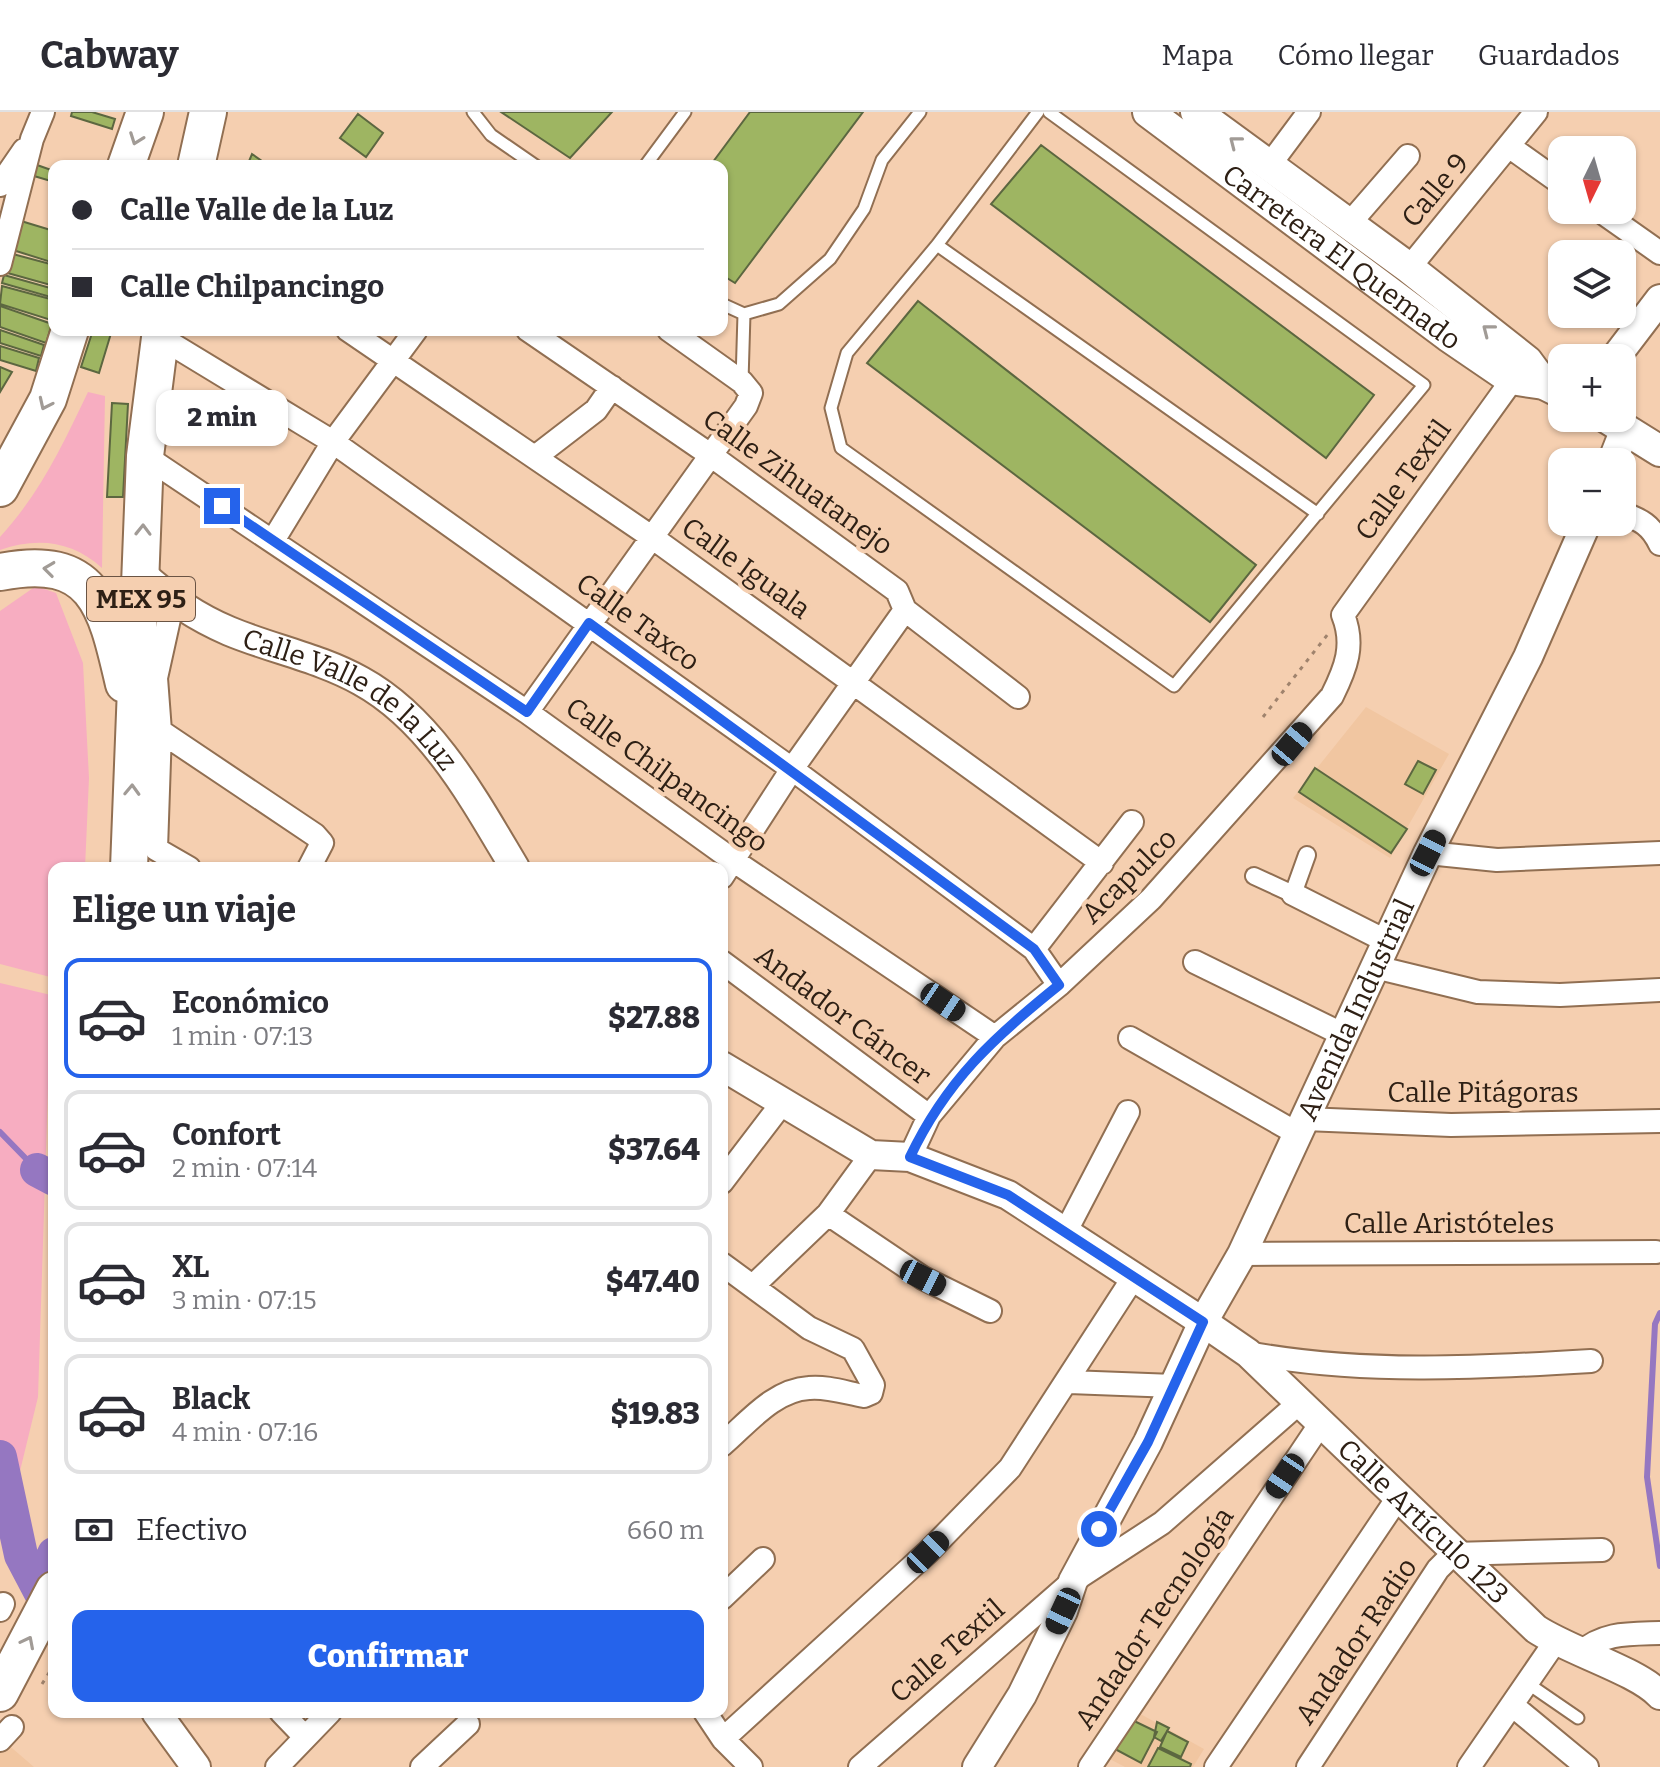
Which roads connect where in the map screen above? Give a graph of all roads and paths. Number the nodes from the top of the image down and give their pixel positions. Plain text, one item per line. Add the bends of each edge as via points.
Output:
1 (43, 112) edge
2 (145, 112) edge
3 (208, 112) edge
4 (473, 112) edge
5 (685, 112) edge
6 (920, 112) edge
7 (1038, 112) edge
8 (1049, 112) edge
9 (1148, 112) edge
10 (1196, 112) edge
11 (1309, 112) edge
12 (1536, 112) edge
13 (32, 139) junction
14 (1510, 147) junction
15 (1408, 156) dead end
16 (128, 160) edge
17 (197, 160) edge
18 (527, 160) edge
19 (649, 160) edge
20 (1268, 167) junction
21 (1548, 174) edge
22 (0, 185) edge
23 (1349, 224) junction
24 (1619, 224) edge
25 (937, 245) junction
26 (1660, 253) edge
27 (0, 264) edge
28 (1409, 268) junction
29 (1660, 299) edge
30 (728, 307) edge
31 (744, 314) junction
32 (68, 336) edge
33 (161, 336) edge
34 (166, 336) edge
35 (357, 336) edge
36 (411, 336) edge
37 (537, 336) edge
38 (677, 336) edge
39 (1626, 344) edge
40 (392, 360) junction
41 (1536, 379) edge
42 (612, 387) junction
43 (747, 388) junction
44 (1630, 432) edge
45 (333, 442) junction
46 (1660, 451) edge
47 (709, 454) junction
48 (145, 456) junction
49 (535, 457) junction
50 (0, 488) edge
51 (1318, 514) junction
52 (1636, 519) edge
53 (1581, 536) edge
54 (653, 538) junction
55 (274, 539) junction
56 (1660, 544) edge
57 (0, 572) edge
58 (142, 574) junction
59 (173, 601) junction
60 (905, 610) junction
61 (1343, 615) junction
62 (589, 623) junction
63 (852, 685) junction
64 (1018, 697) dead end
65 (527, 712) junction
66 (1263, 717) dead end
67 (147, 728) junction
68 (792, 769) junction
69 (1132, 822) dead end
70 (1428, 853) junction
71 (1660, 853) edge
72 (1307, 855) dead end
73 (143, 859) edge
74 (312, 862) edge
75 (511, 862) edge
76 (719, 862) edge
77 (1102, 863) junction
78 (728, 869) edge
79 (1254, 876) dead end
80 (1293, 894) junction
81 (1034, 949) junction
82 (1381, 954) junction
83 (1195, 962) dead end
84 (728, 966) edge
85 (1059, 985) junction
86 (1660, 990) edge
87 (1344, 1035) junction
88 (995, 1037) junction
89 (1130, 1038) dead end
90 (728, 1070) edge
91 (783, 1102) junction
92 (1128, 1112) dead end
93 (929, 1116) junction
94 (1660, 1121) edge
95 (1302, 1126) junction
96 (871, 1155) junction
97 (910, 1157) junction
98 (728, 1174) edge
99 (828, 1214) junction
100 (1066, 1231) junction
101 (1656, 1252) dead end
102 (1242, 1254) junction
103 (728, 1268) edge
104 (1135, 1275) junction
105 (754, 1285) junction
106 (990, 1311) dead end
107 (1203, 1322) junction
108 (1248, 1353) junction
109 (1591, 1361) dead end
110 (1069, 1382) junction
111 (1174, 1386) junction
112 (1299, 1403) junction
113 (1321, 1423) junction
114 (728, 1439) edge
115 (1397, 1499) junction
116 (1602, 1550) dead end
117 (1453, 1554) junction
118 (763, 1559) dead end
119 (1073, 1581) junction
120 (728, 1592) edge
121 (48, 1601) edge
122 (1660, 1633) edge
123 (1568, 1648) junction
124 (48, 1674) edge
125 (1527, 1683) junction
126 (42, 1684) dead end
127 (0, 1693) edge
128 (1660, 1695) edge
129 (1512, 1705) junction
130 (160, 1718) edge
131 (287, 1718) edge
132 (324, 1718) edge
133 (709, 1718) edge
134 (1578, 1718) dead end
135 (468, 1724) dead end
136 (305, 1737) junction
137 (723, 1739) junction
138 (196, 1767) edge
139 (277, 1767) edge
140 (422, 1767) edge
141 (751, 1767) edge
142 (860, 1767) edge
143 (977, 1767) edge
144 (1090, 1767) edge
145 (1216, 1767) edge
146 (1308, 1767) edge
147 (1469, 1767) edge
148 (1587, 1767) edge

1 - 13 street
2 -> 16 highway
3 - 17 highway
4 - 18 lane via 491,135
5 - 19 lane
6 - 31 lane via 882,160 864,209 830,259 779,304
7 - 25 lane
8 - 51 lane via 1424,385
9 - 41 main road, Carretera El Quemado via 1435,327
20 -> 10 main road, Carretera El Quemado
11 - 20 street
12 - 14 street, Calle 9
13 - 22 street
13 - 27 street
14 - 21 street
14 - 28 street, Calle 9
15 - 23 street
20 - 23 main road, Carretera El Quemado
23 - 28 main road, Carretera El Quemado
24 - 26 street
25 - 51 lane
25 - 51 lane via 847,353 831,408 841,448 1174,686
41 -> 28 main road, Carretera El Quemado
29 - 39 street
30 - 31 lane
31 - 43 lane
32 -> 50 highway via 48,399
33 - 48 highway, MEX 95
34 - 45 street, Calle Taxco
35 - 40 street, Calle Iguala
36 - 40 street
37 - 42 street, Calle Zihuatanejo
38 - 43 street
40 - 45 street
40 - 49 street, Calle Iguala
41 - 61 street, Calle Textil
42 - 47 street, Calle Zihuatanejo
42 - 49 street via 596,410
43 - 47 street via 746,406
44 - 46 main road
45 - 55 street
45 - 62 street, Calle Taxco
47 - 54 street
47 - 60 street, Calle Zihuatanejo via 897,591
48 - 55 street, Calle Chilpancingo
58 -> 48 highway, MEX 95
49 - 54 street, Calle Iguala
52 - 56 street
53 - 70 street, Avenida Industrial via 1528,657
54 - 62 street
54 - 63 street, Calle Iguala
55 - 65 street, Calle Chilpancingo
67 -> 57 highway via 101,604 86,585 62,570 27,566
58 - 59 street, Calle Valle de la Luz
58 - 67 highway, MEX 95
59 - 67 street
59 - 75 street, Calle Valle de la Luz via 228,630 361,681 385,699 459,777
60 - 63 street
60 - 64 street, Calle Zihuatanejo
61 - 66 path
61 - 85 street, Acapulco via 1351,634 1347,668 1332,696 1194,854
62 - 65 street
62 - 68 street, Calle Taxco
63 - 68 street
63 - 77 street, Calle Iguala
65 - 76 street, Calle Chilpancingo
67 - 73 highway, MEX 95
67 - 74 street via 315,835 322,843
68 - 78 street
68 - 81 street, Calle Taxco
69 - 77 street
70 - 71 street via 1497,860
70 - 82 street, Avenida Industrial
72 - 80 street
77 - 81 street
78 - 88 street, Calle Chilpancingo
79 - 80 street
80 - 82 street
81 - 85 street, Calle Taxco
82 - 86 street via 1478,992
82 - 87 street, Avenida Industrial
83 - 87 street
84 - 93 street, Andador Cáncer
85 - 88 street, Acapulco
87 - 95 street, Avenida Industrial
88 - 93 street, Acapulco
89 - 95 street
90 - 91 street
91 - 96 street
91 - 98 street
92 - 100 street
93 - 97 street, Acapulco
94 - 95 street, Calle Pitágoras
95 - 102 street, Avenida Industrial
96 - 97 street
96 - 99 street
97 - 100 street via 1008,1195
99 - 105 street
99 - 106 street via 923,1278
100 - 104 street
101 - 102 street, Calle Aristóteles
102 - 107 street, Avenida Industrial
103 - 105 street
104 - 107 street
104 - 110 street
105 - 114 street via 809,1328 853,1349 873,1385 864,1396 809,1388 786,1395
107 - 108 street, Calle Artículo 123
107 - 111 street
108 - 109 street via 1296,1362 1483,1368
108 - 112 street, Calle Artículo 123
110 - 111 street
110 - 137 street via 1010,1468 928,1552
111 - 119 street
112 - 113 street, Calle Artículo 123
112 - 119 street, Calle Textil via 1162,1523
113 - 115 street, Calle Artículo 123
113 - 144 street, Andador Tecnología
115 - 117 street, Calle Artículo 123
115 - 145 street
116 - 117 street, Andador Radio
117 - 123 street, Calle Artículo 123 via 1536,1629
117 - 146 street, Andador Radio
118 - 120 street
119 - 142 street, Calle Textil
119 - 143 street via 1022,1695
127 -> 121 highway
122 - 123 street via 1609,1635
123 - 125 street
123 - 128 street, Calle Artículo 123 via 1637,1678
124 - 126 path
125 - 129 street
125 - 134 lane
129 - 147 street
129 - 148 street
130 - 138 street
131 - 136 street
132 - 136 street
133 - 137 street
135 - 140 street
136 - 139 street
137 - 141 street

